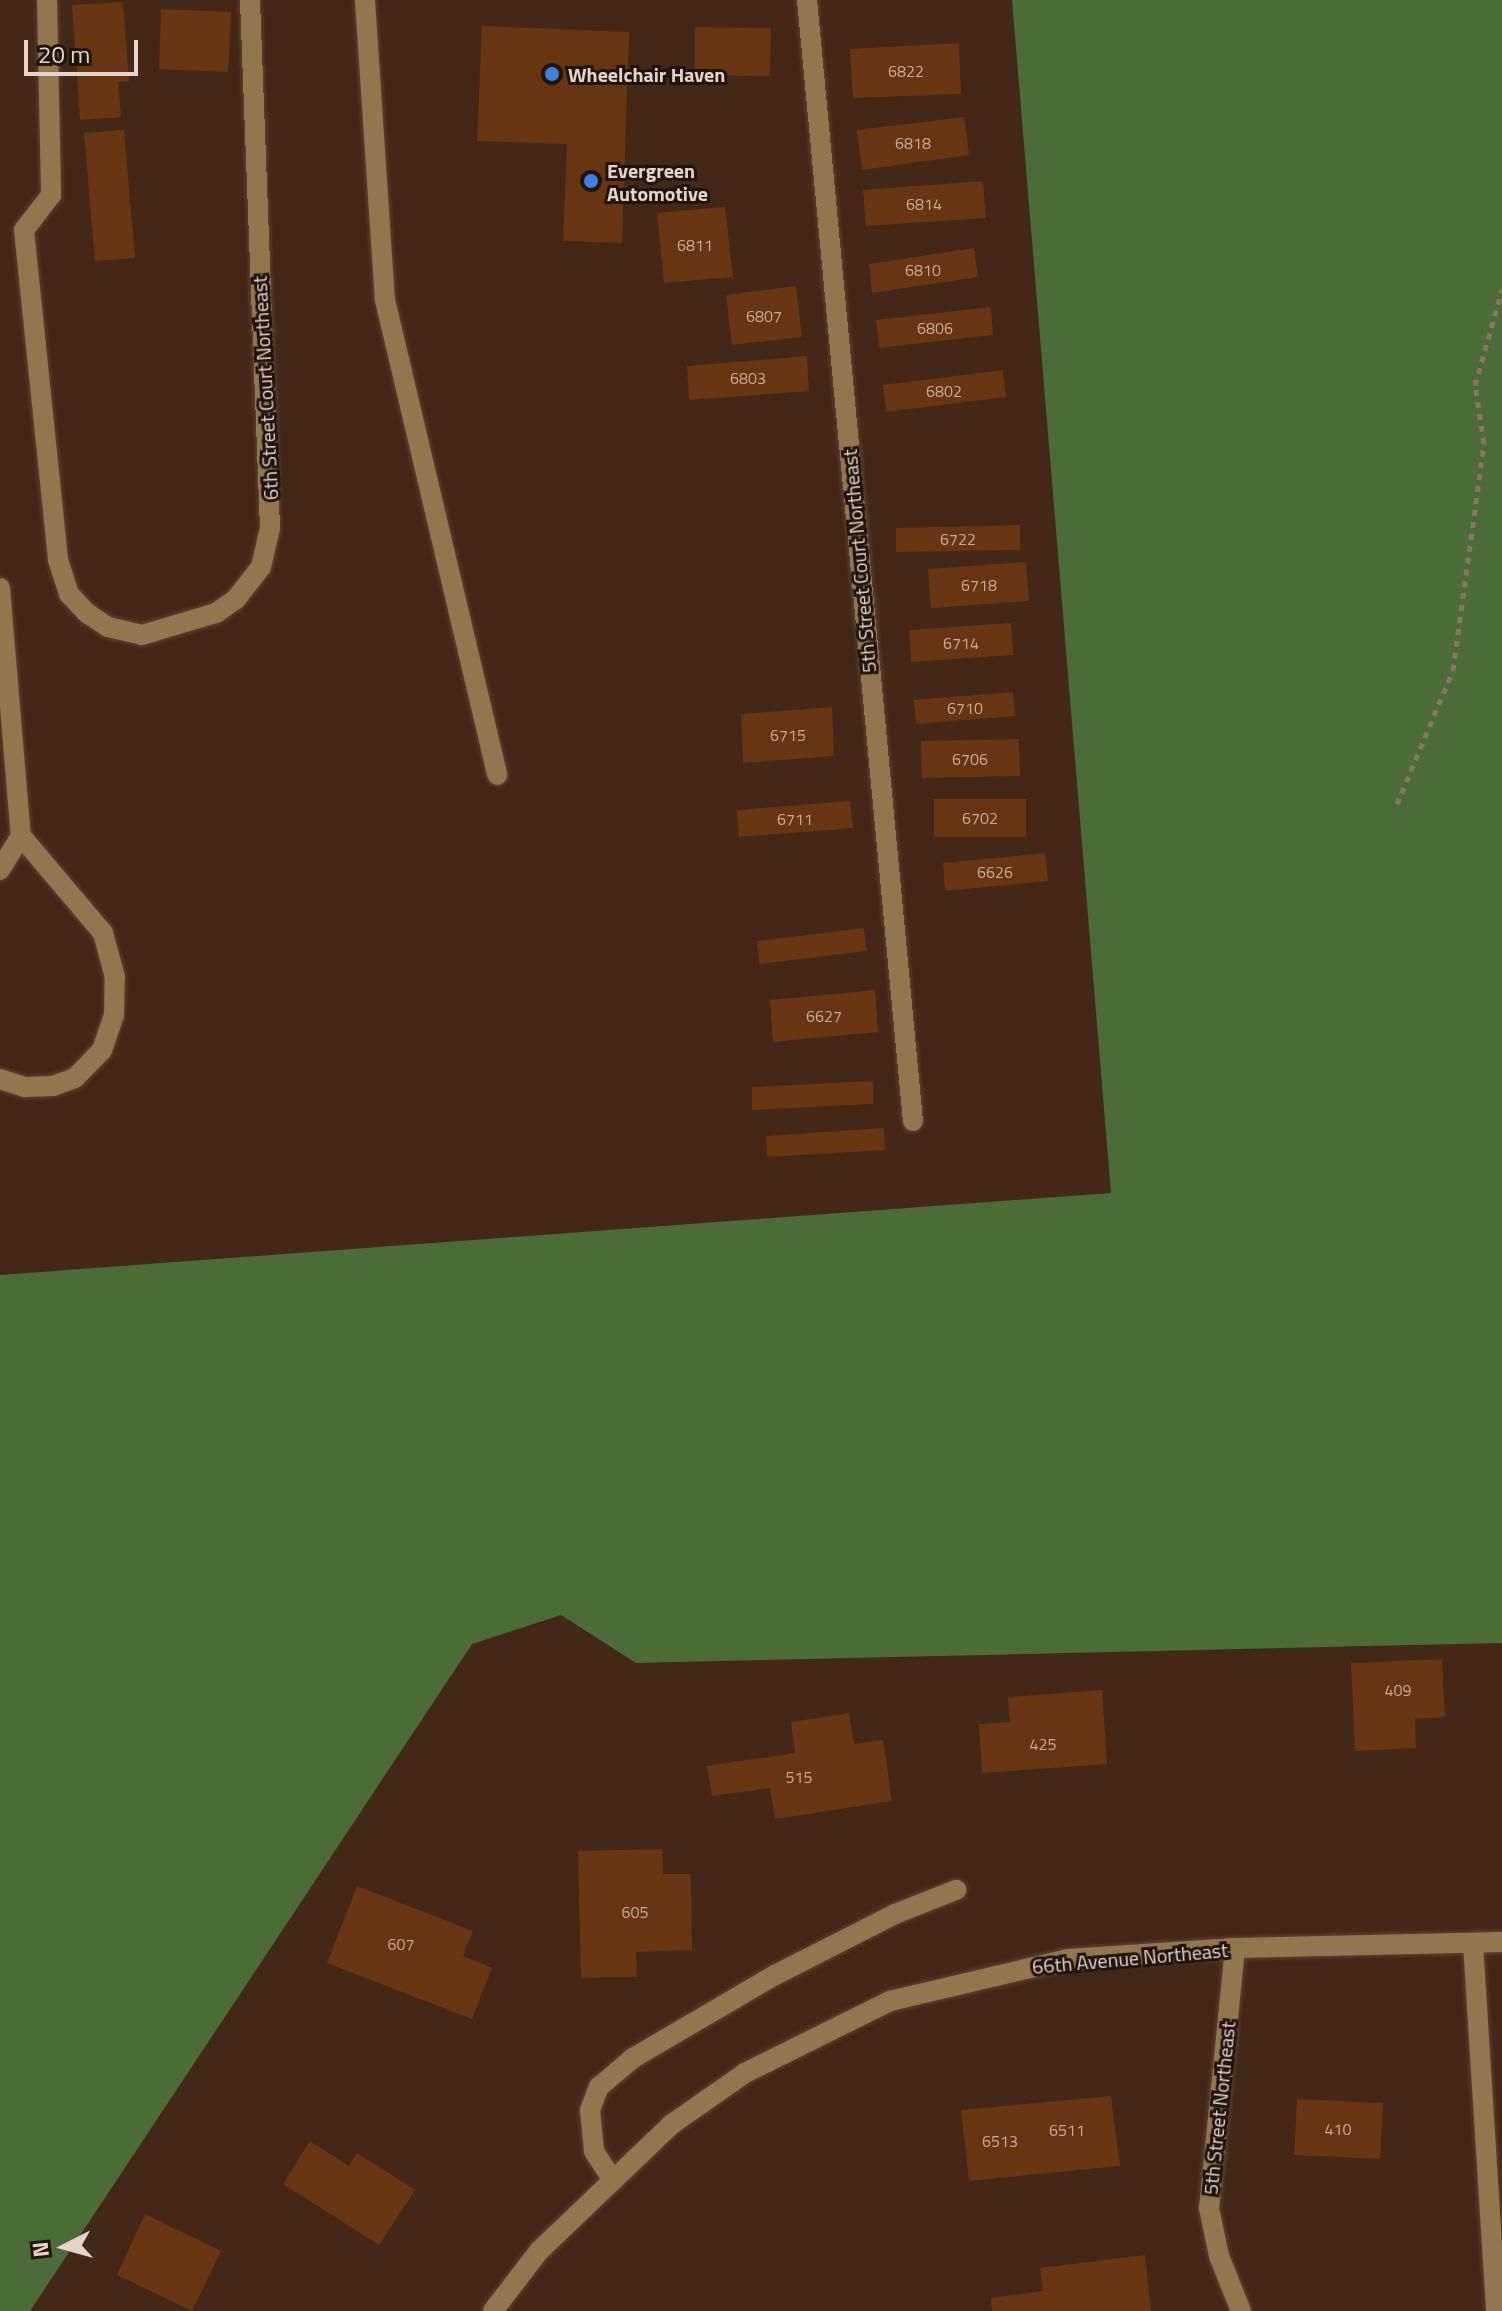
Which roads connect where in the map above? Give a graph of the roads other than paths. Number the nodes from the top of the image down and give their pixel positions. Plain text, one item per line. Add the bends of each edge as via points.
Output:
1 (47, 0) edge
2 (250, 0) edge
3 (365, 0) edge
4 (807, 0) edge
5 (0, 588) edge
6 (497, 775) dead end
7 (21, 836) junction
8 (0, 870) edge
9 (0, 1079) edge
10 (913, 1121) dead end
11 (956, 1890) dead end
12 (1502, 1942) edge
13 (1473, 1943) junction
14 (1235, 1948) junction
15 (612, 2179) junction
16 (493, 2311) edge
17 (1241, 2311) edge
18 (1496, 2311) edge

1 - 2 street, 6th Street Court Northeast via 51,195 24,230 58,560 69,594 108,627 142,635 216,613 236,599 261,567 270,528
3 - 6 street via 385,300
4 - 10 street, 5th Street Court Northeast
5 - 7 street
7 - 8 street
7 - 9 street via 103,933 115,977 114,1016 102,1050 75,1078 53,1086 24,1087
11 - 15 street via 895,1914 775,1975 633,2058 599,2087 590,2110 594,2151
12 - 13 street, 66th Avenue Northeast
13 - 14 street, 66th Avenue Northeast
13 - 18 street
14 - 15 street, 66th Avenue Northeast via 1068,1959 890,2001 745,2073 672,2124
14 - 17 street, 5th Street Northeast via 1209,2208 1219,2256
15 - 16 street, 66th Avenue Northeast via 539,2251

